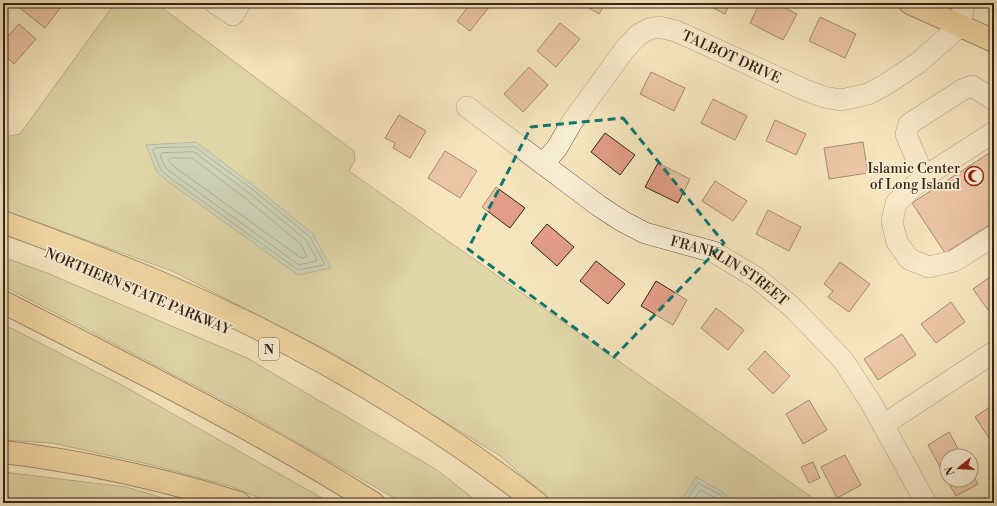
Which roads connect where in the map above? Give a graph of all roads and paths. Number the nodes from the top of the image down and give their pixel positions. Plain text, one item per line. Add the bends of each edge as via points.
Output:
1 (215, 3) edge
2 (240, 3) edge
3 (910, 3) edge
4 (964, 3) edge
5 (960, 26) junction
6 (994, 41) edge
7 (994, 100) edge
8 (467, 107) dead end
9 (994, 132) edge
10 (544, 164) junction
11 (924, 177) junction
12 (3, 222) edge
13 (3, 236) edge
14 (994, 236) edge
15 (3, 302) edge
16 (994, 352) edge
17 (883, 425) junction
18 (3, 452) edge
19 (240, 503) edge
20 (373, 503) edge
21 (514, 503) edge
22 (536, 503) edge
23 (926, 503) edge

1 - 2 street via 233,15
3 - 5 main road
4 - 5 street
5 - 6 main road
5 - 10 street, TALBOT DRIVE via 918,63 885,85 868,94 841,100 805,90 676,31 659,27 650,29 638,35 625,49
7 - 11 street via 972,86 909,124 906,134
8 - 10 street, FRANKLIN STREET
9 - 11 street
10 - 17 street, FRANKLIN STREET via 622,222 645,233 714,252 757,278 793,308 843,360
11 - 14 street via 896,203 894,209 892,222 897,242 909,259 929,267 954,261
12 - 22 main road via 156,281 296,347 361,383 426,424
13 - 21 main road, NORTHERN STATE PARKWAY / N via 144,291 256,342 364,401
15 - 20 main road via 240,425
16 - 17 street
17 - 23 street, FRANKLIN STREET
18 - 19 main road via 133,474

